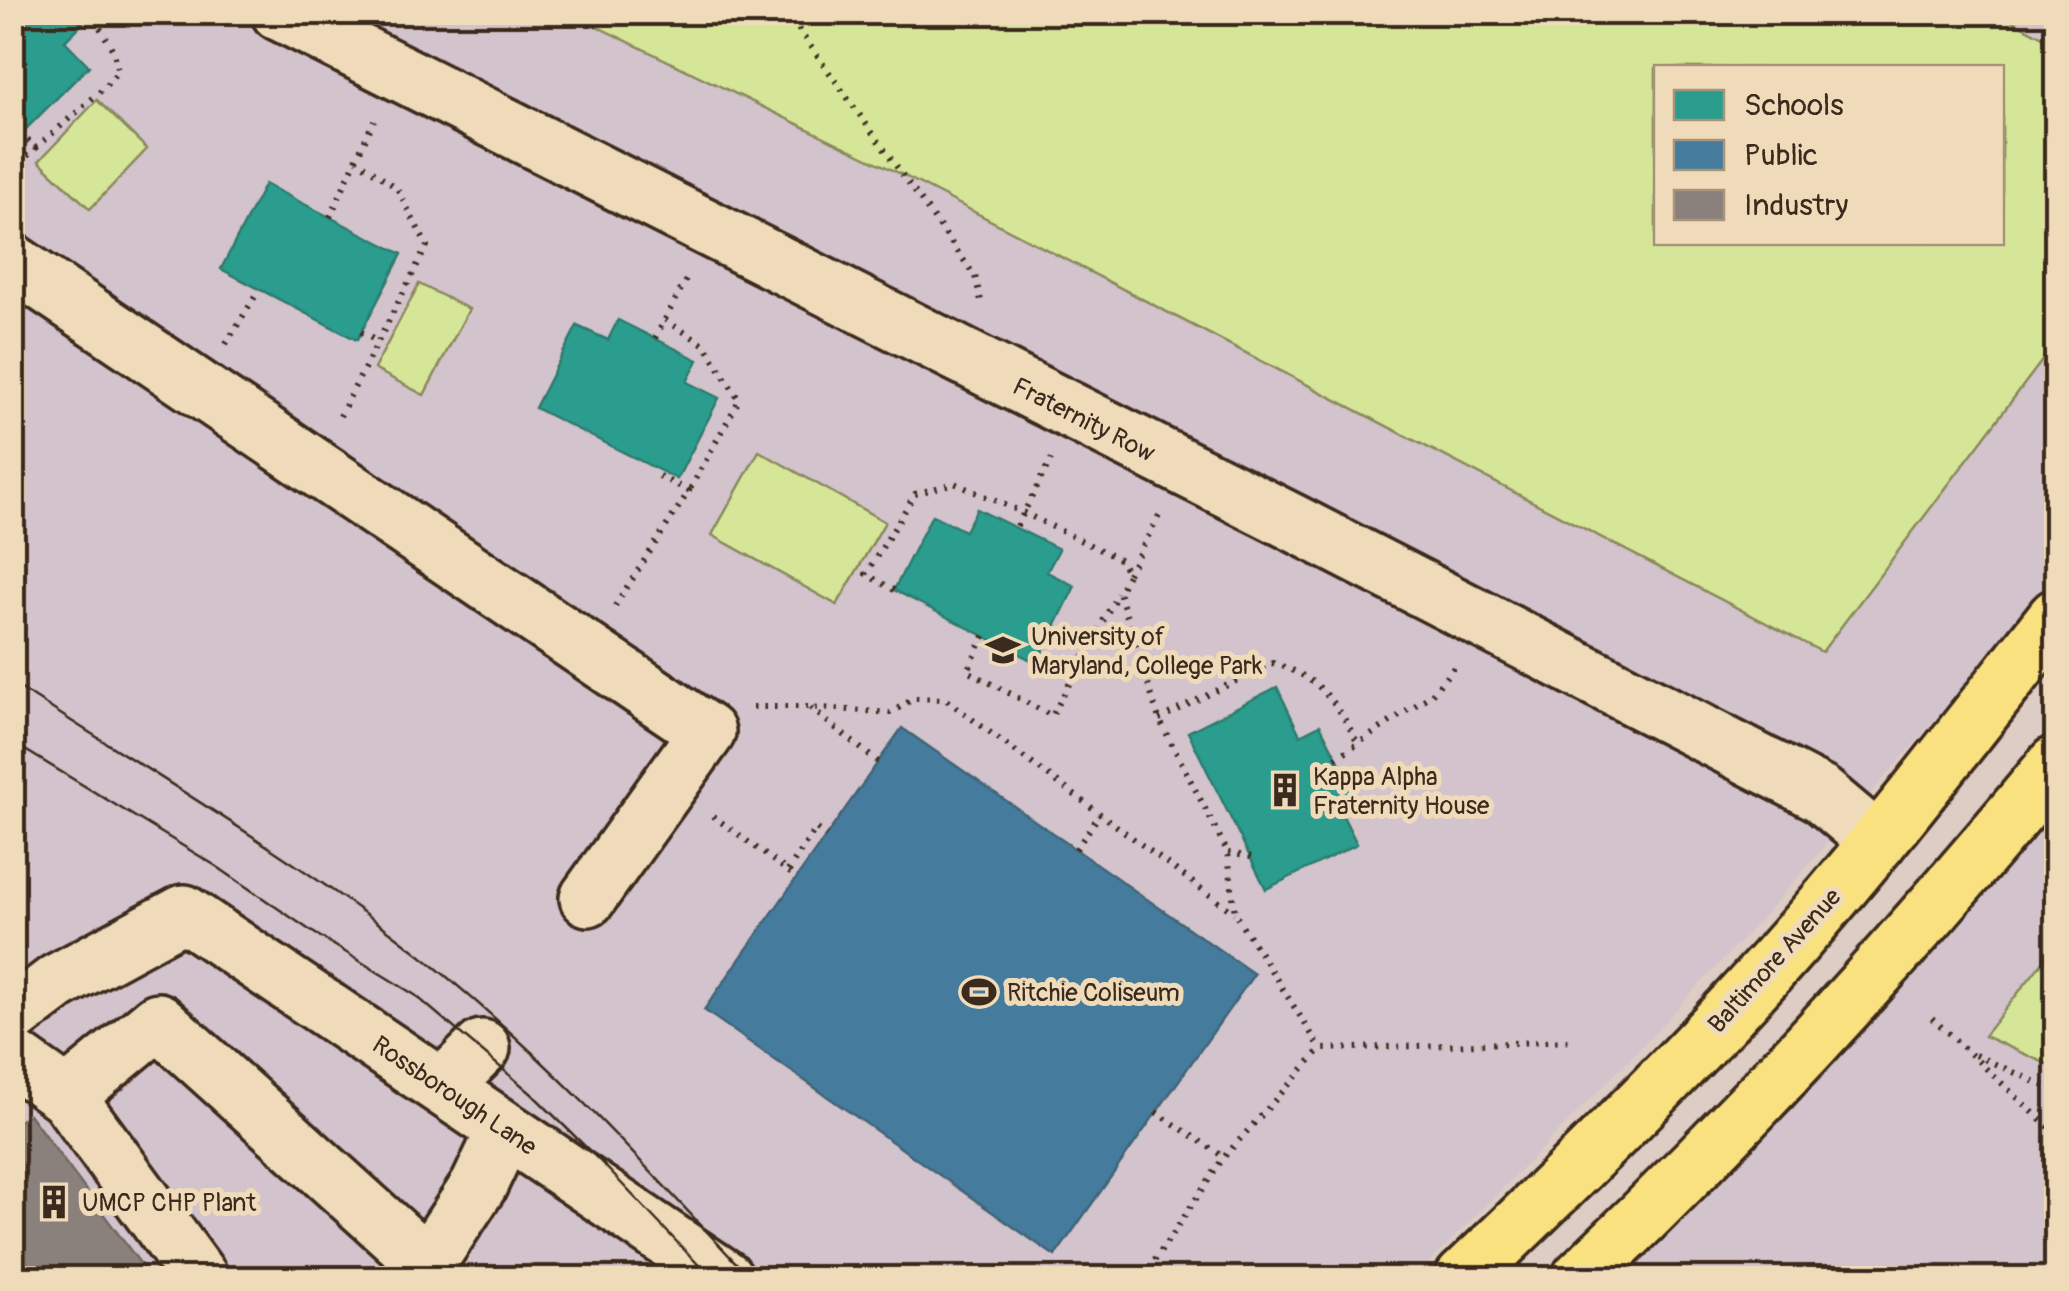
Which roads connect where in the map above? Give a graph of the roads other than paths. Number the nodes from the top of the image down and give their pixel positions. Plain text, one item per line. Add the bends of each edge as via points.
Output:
1 (280, 12) edge
2 (12, 262) edge
3 (2056, 617) edge
4 (2056, 764) edge
5 (1878, 842) junction
6 (588, 898) dead end
7 (12, 1016) edge
8 (482, 1048) dead end
9 (12, 1058) edge
10 (443, 1087) junction
11 (67, 1096) junction
12 (505, 1130) junction
13 (429, 1271) edge
14 (200, 1278) edge
15 (725, 1278) edge
16 (1463, 1278) edge
17 (1580, 1278) edge

1 - 5 street, Fraternity Row via 1821,794
2 - 6 street via 707,732
3 - 5 main road, Baltimore Avenue
4 - 17 main road via 1880,970
5 - 16 main road, Baltimore Avenue via 1738,1003
7 - 10 street, Rossborough Lane via 57,982 184,913
8 - 10 street
9 - 11 street
10 - 12 street, Rossborough Lane
11 - 13 street via 158,1022
11 - 14 street
12 - 13 street
12 - 15 street, Rossborough Lane

